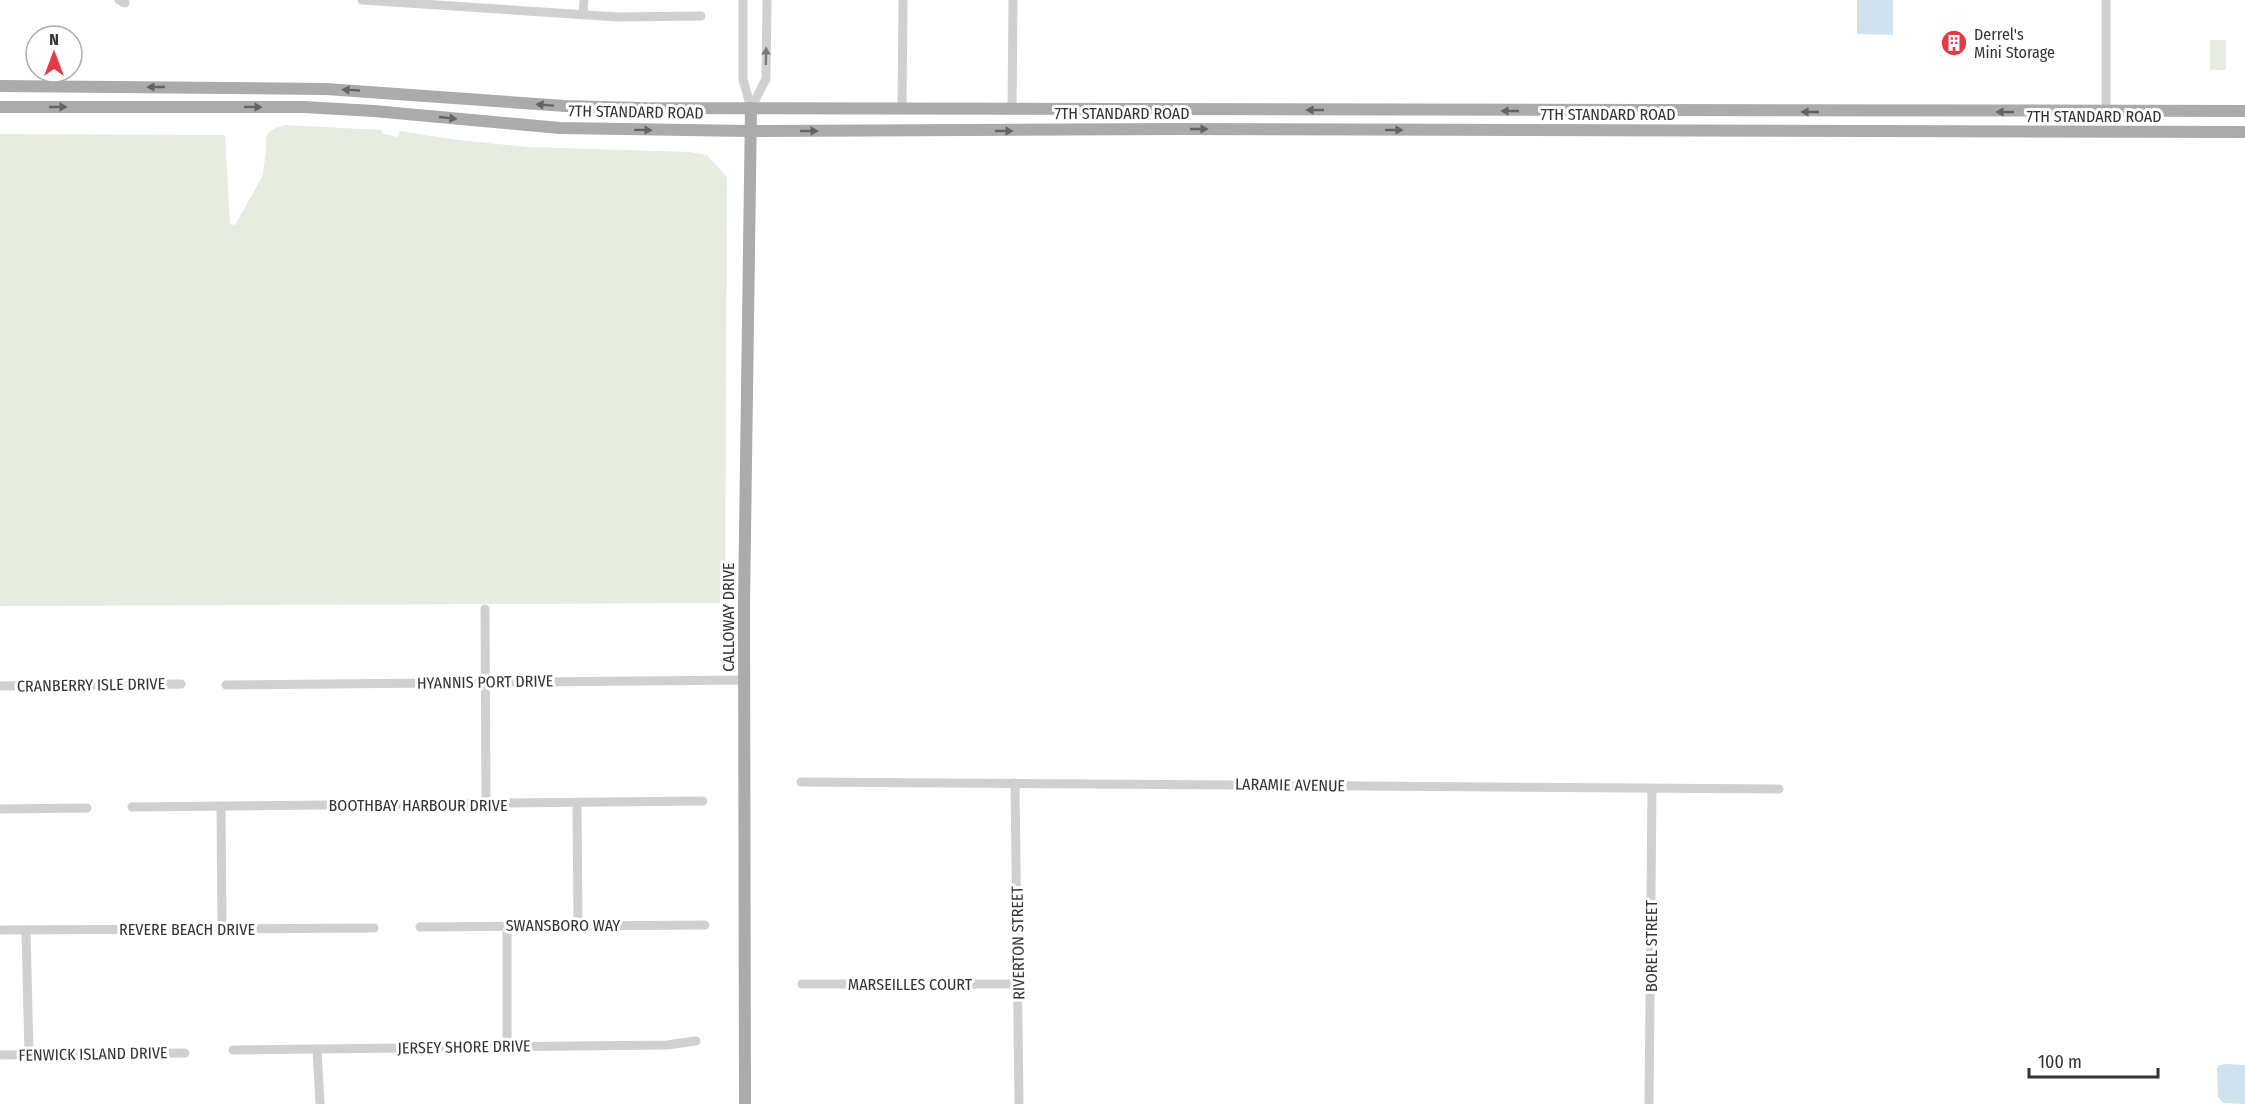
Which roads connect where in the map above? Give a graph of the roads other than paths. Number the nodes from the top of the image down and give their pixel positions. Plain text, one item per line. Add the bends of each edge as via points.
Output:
1 (362, 0) edge
2 (584, 0) edge
3 (743, 0) edge
4 (767, 0) edge
5 (903, 0) edge
6 (1012, 0) edge
7 (2106, 0) edge
8 (583, 14) junction
9 (701, 16) dead end
10 (0, 86) edge
11 (0, 108) edge
12 (750, 108) junction
13 (902, 109) junction
14 (1012, 110) junction
15 (2245, 111) edge
16 (2106, 112) junction
17 (750, 131) junction
18 (2245, 132) edge
19 (484, 609) dead end
20 (744, 680) junction
21 (486, 681) junction
22 (181, 684) dead end
23 (226, 685) dead end
24 (0, 686) edge
25 (801, 782) dead end
26 (1016, 783) junction
27 (1652, 789) junction
28 (1779, 789) dead end
29 (703, 801) dead end
30 (486, 804) junction
31 (577, 804) junction
32 (221, 806) junction
33 (132, 807) dead end
34 (87, 808) dead end
35 (0, 809) edge
36 (507, 925) junction
37 (578, 925) junction
38 (705, 925) dead end
39 (420, 927) dead end
40 (374, 928) dead end
41 (222, 929) junction
42 (0, 930) edge
43 (26, 930) junction
44 (802, 984) dead end
45 (1018, 984) junction
46 (696, 1041) dead end
47 (507, 1047) junction
48 (317, 1049) junction
49 (233, 1050) dead end
50 (185, 1053) dead end
51 (29, 1054) junction
52 (0, 1055) edge
53 (320, 1104) edge
54 (745, 1104) edge
55 (1019, 1104) edge
56 (1649, 1104) edge

1 - 8 street
2 - 8 street
3 - 12 street via 743,80
12 -> 4 street via 766,79
5 - 13 street
6 - 14 street
7 - 16 street
8 - 9 street
12 -> 10 main road, 7TH STANDARD ROAD via 565,106 326,88
11 -> 17 main road, 7TH STANDARD ROAD via 326,108 560,128
12 - 13 main road, 7TH STANDARD ROAD
12 - 17 main road, CALLOWAY DRIVE
13 - 14 main road, 7TH STANDARD ROAD
16 -> 14 main road, 7TH STANDARD ROAD
15 - 16 main road, 7TH STANDARD ROAD
17 -> 18 main road, 7TH STANDARD ROAD
17 - 20 main road, CALLOWAY DRIVE
19 - 21 street
20 - 21 street, HYANNIS PORT DRIVE
20 - 54 main road, CALLOWAY DRIVE
21 - 23 street, HYANNIS PORT DRIVE
21 - 30 street
22 - 24 street, CRANBERRY ISLE DRIVE
25 - 26 street, LARAMIE AVENUE
26 - 27 street, LARAMIE AVENUE
26 - 45 street, RIVERTON STREET
27 - 28 street, LARAMIE AVENUE
27 - 56 street, BOREL STREET
29 - 31 street, BOOTHBAY HARBOUR DRIVE
30 - 31 street, BOOTHBAY HARBOUR DRIVE
30 - 32 street, BOOTHBAY HARBOUR DRIVE
31 - 37 street
32 - 33 street, BOOTHBAY HARBOUR DRIVE
32 - 41 street
34 - 35 street
36 - 37 street, SWANSBORO WAY
36 - 39 street, SWANSBORO WAY
36 - 47 street
37 - 38 street, SWANSBORO WAY
40 - 41 street, REVERE BEACH DRIVE
41 - 43 street, REVERE BEACH DRIVE
42 - 43 street, REVERE BEACH DRIVE
43 - 51 street
44 - 45 street, MARSEILLES COURT
45 - 55 street, RIVERTON STREET
46 - 47 street, JERSEY SHORE DRIVE via 667,1045
47 - 48 street, JERSEY SHORE DRIVE
48 - 49 street, JERSEY SHORE DRIVE
48 - 53 street
50 - 51 street, FENWICK ISLAND DRIVE
51 - 52 street, FENWICK ISLAND DRIVE

